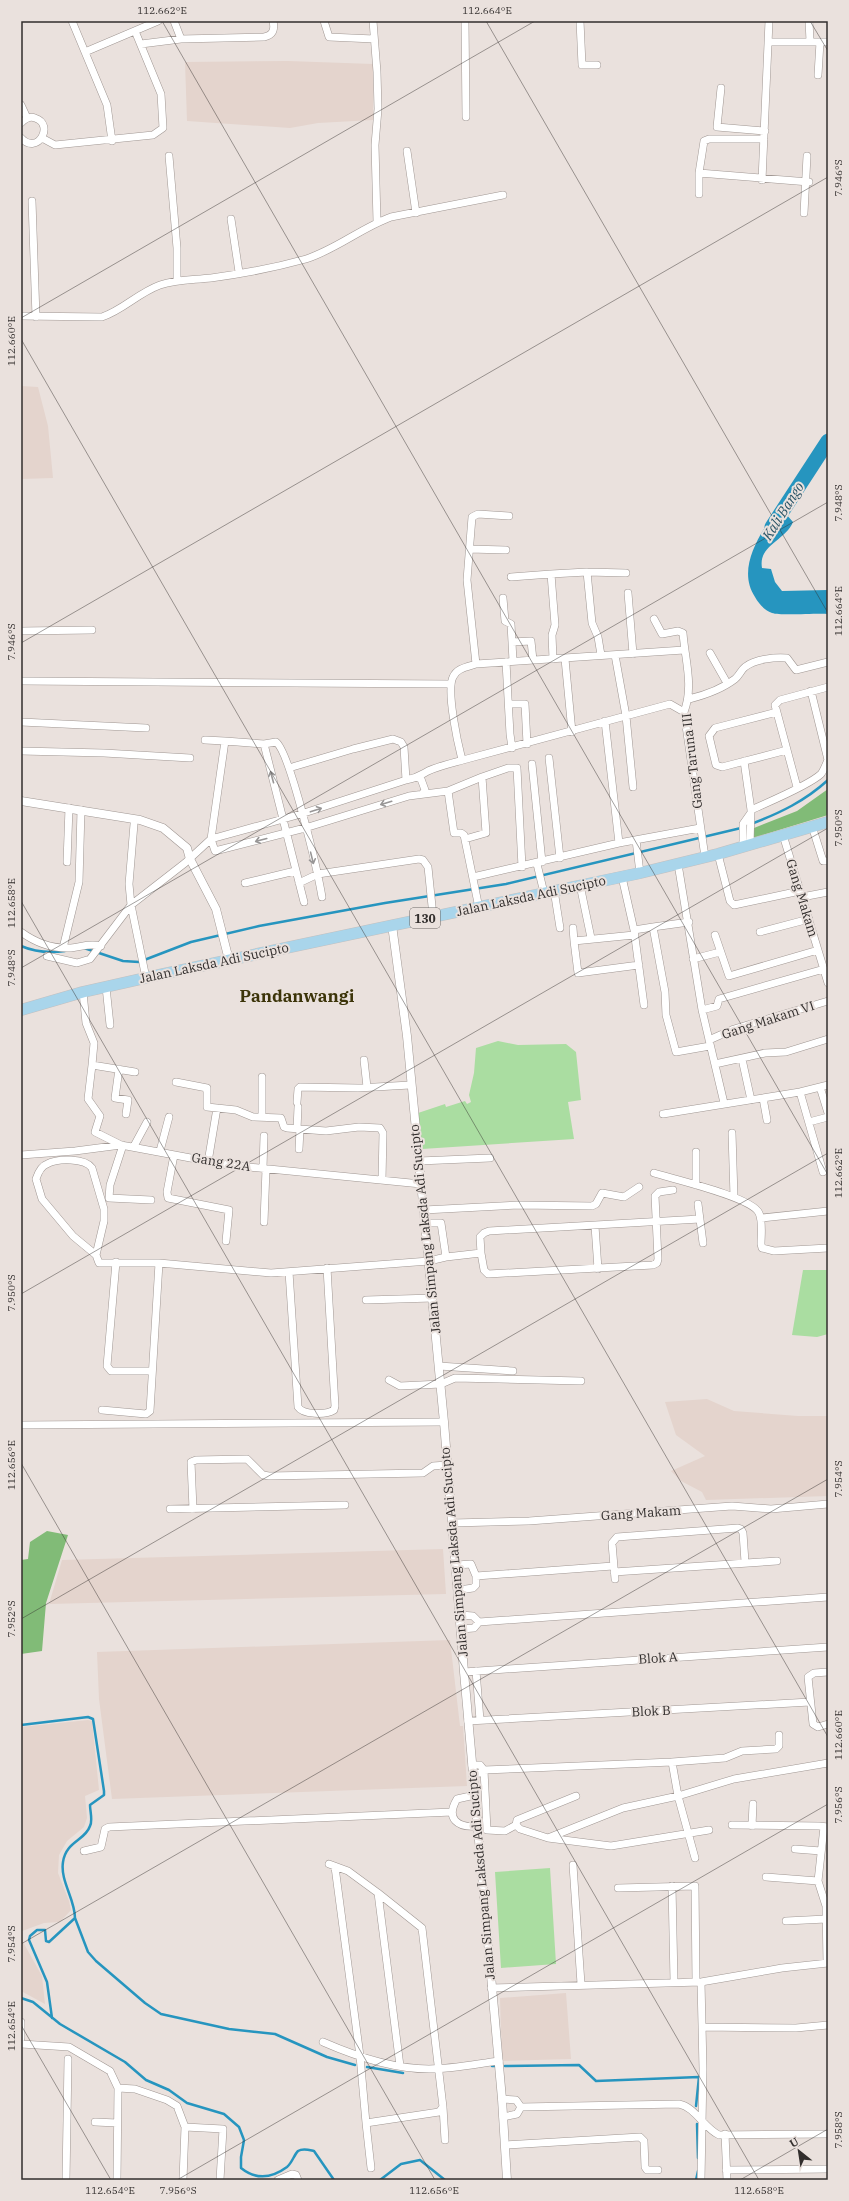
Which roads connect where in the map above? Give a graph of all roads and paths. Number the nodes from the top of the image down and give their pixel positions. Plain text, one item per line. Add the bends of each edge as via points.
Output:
1 (72, 21) edge
2 (158, 21) edge
3 (174, 21) edge
4 (273, 21) edge
5 (324, 21) edge
6 (372, 21) edge
7 (465, 21) edge
8 (580, 21) edge
9 (769, 21) edge
10 (809, 21) edge
11 (135, 31) junction
12 (374, 38) junction
13 (181, 39) junction
14 (810, 41) junction
15 (769, 42) junction
16 (820, 42) junction
17 (828, 42) edge
18 (141, 44) junction
19 (85, 52) junction
20 (597, 65) dead end
21 (818, 75) dead end
22 (721, 88) dead end
23 (21, 104) edge
24 (466, 117) dead end
25 (24, 121) edge
26 (765, 131) junction
27 (21, 138) edge
28 (42, 138) junction
29 (764, 139) junction
30 (112, 141) junction
31 (407, 151) dead end
32 (169, 156) dead end
33 (807, 156) dead end
34 (699, 173) junction
35 (762, 180) junction
36 (807, 182) junction
37 (699, 194) dead end
38 (503, 195) dead end
39 (32, 201) dead end
40 (416, 213) junction
41 (804, 213) dead end
42 (231, 219) dead end
43 (377, 222) junction
44 (239, 272) junction
45 (177, 279) junction
46 (21, 316) edge
47 (36, 317) junction
48 (509, 516) dead end
49 (469, 549) junction
50 (506, 550) dead end
51 (587, 572) junction
52 (626, 572) dead end
53 (551, 574) junction
54 (511, 577) dead end
55 (628, 593) dead end
56 (503, 598) dead end
57 (654, 618) dead end
58 (92, 630) dead end
59 (21, 631) edge
60 (512, 642) junction
61 (684, 650) junction
62 (710, 653) dead end
63 (633, 654) junction
64 (615, 655) junction
65 (601, 656) junction
66 (553, 659) junction
67 (566, 659) junction
68 (533, 660) junction
69 (510, 662) junction
70 (828, 662) edge
71 (476, 664) junction
72 (21, 681) edge
73 (727, 683) junction
74 (451, 684) junction
75 (828, 687) edge
76 (811, 691) junction
77 (689, 699) junction
78 (509, 704) junction
79 (684, 712) junction
80 (777, 712) junction
81 (626, 716) junction
82 (605, 721) junction
83 (21, 722) edge
84 (146, 728) dead end
85 (572, 732) junction
86 (205, 740) dead end
87 (224, 741) junction
88 (264, 744) junction
89 (527, 744) junction
90 (512, 748) junction
91 (787, 750) junction
92 (21, 751) edge
93 (190, 758) dead end
94 (549, 758) dead end
95 (462, 760) junction
96 (828, 760) edge
97 (744, 762) junction
98 (532, 764) dead end
99 (289, 768) junction
100 (482, 777) junction
101 (418, 778) junction
102 (406, 780) junction
103 (633, 787) dead end
104 (797, 787) junction
105 (448, 791) junction
106 (423, 793) junction
107 (21, 802) edge
108 (69, 808) junction
109 (81, 810) junction
110 (750, 812) junction
111 (301, 814) junction
112 (283, 820) junction
113 (828, 822) edge
114 (134, 824) dead end
115 (812, 826) junction
116 (305, 828) junction
117 (701, 831) junction
118 (287, 833) junction
119 (783, 835) junction
120 (211, 839) junction
121 (465, 839) junction
122 (636, 840) junction
123 (746, 840) junction
124 (619, 843) junction
125 (718, 854) junction
126 (705, 857) junction
127 (190, 858) junction
128 (560, 858) junction
129 (828, 861) edge
130 (67, 862) dead end
131 (678, 864) junction
132 (539, 865) junction
133 (522, 867) junction
134 (295, 871) junction
135 (640, 873) junction
136 (318, 874) junction
137 (622, 877) junction
138 (473, 879) junction
139 (245, 883) dead end
140 (299, 883) junction
141 (580, 885) junction
142 (547, 889) junction
143 (828, 892) edge
144 (801, 894) junction
145 (322, 897) dead end
146 (304, 902) dead end
147 (131, 905) junction
148 (479, 908) junction
149 (433, 916) junction
150 (808, 919) junction
151 (689, 922) junction
152 (392, 925) junction
153 (653, 927) junction
154 (560, 928) dead end
155 (573, 928) dead end
156 (21, 932) edge
157 (634, 932) junction
158 (760, 932) dead end
159 (715, 935) dead end
160 (591, 938) junction
161 (574, 940) junction
162 (101, 946) junction
163 (63, 948) junction
164 (818, 950) junction
165 (720, 952) junction
166 (47, 956) dead end
167 (693, 959) junction
168 (229, 960) junction
169 (639, 966) junction
170 (824, 969) junction
171 (146, 978) junction
172 (828, 983) edge
173 (106, 987) junction
174 (83, 992) junction
175 (828, 1001) edge
176 (644, 1005) dead end
177 (21, 1010) edge
178 (702, 1010) junction
179 (110, 1026) dead end
180 (828, 1039) edge
181 (710, 1043) junction
182 (742, 1059) junction
183 (364, 1060) dead end
184 (92, 1064) junction
185 (715, 1064) junction
186 (119, 1069) junction
187 (135, 1072) dead end
188 (262, 1077) dead end
189 (176, 1082) dead end
190 (410, 1085) junction
191 (828, 1085) edge
192 (367, 1087) junction
193 (820, 1087) junction
194 (800, 1092) junction
195 (763, 1098) junction
196 (751, 1100) junction
197 (724, 1103) junction
198 (216, 1108) junction
199 (828, 1113) edge
200 (126, 1114) dead end
201 (663, 1114) dead end
202 (169, 1117) dead end
203 (262, 1117) junction
204 (828, 1117) edge
205 (767, 1120) dead end
206 (147, 1122) dead end
207 (809, 1122) junction
208 (298, 1129) junction
209 (732, 1133) dead end
210 (264, 1136) dead end
211 (122, 1145) junction
212 (134, 1146) junction
213 (299, 1149) dead end
214 (160, 1151) junction
215 (696, 1152) dead end
216 (21, 1155) edge
217 (174, 1155) junction
218 (490, 1158) dead end
219 (419, 1161) junction
220 (208, 1162) junction
221 (264, 1168) junction
222 (823, 1172) dead end
223 (654, 1173) dead end
224 (382, 1180) junction
225 (422, 1184) junction
226 (696, 1185) junction
227 (639, 1186) dead end
228 (673, 1190) dead end
229 (734, 1197) junction
230 (151, 1200) dead end
231 (698, 1204) dead end
232 (424, 1210) junction
233 (828, 1211) edge
234 (761, 1218) junction
235 (700, 1219) junction
236 (656, 1221) junction
237 (264, 1222) dead end
238 (425, 1223) junction
239 (595, 1226) junction
240 (226, 1241) dead end
241 (703, 1243) dead end
242 (828, 1248) edge
243 (481, 1253) junction
244 (96, 1255) junction
245 (446, 1258) junction
246 (429, 1261) junction
247 (116, 1262) junction
248 (159, 1263) junction
249 (327, 1268) junction
250 (598, 1269) junction
251 (289, 1272) junction
252 (433, 1298) junction
253 (366, 1300) dead end
254 (439, 1366) junction
255 (152, 1371) junction
256 (513, 1371) dead end
257 (389, 1380) dead end
258 (581, 1381) dead end
259 (441, 1384) junction
260 (102, 1410) dead end
261 (444, 1422) junction
262 (21, 1426) edge
263 (447, 1464) junction
264 (828, 1504) edge
265 (345, 1505) dead end
266 (170, 1509) dead end
267 (193, 1509) junction
268 (453, 1523) junction
269 (777, 1561) dead end
270 (745, 1562) junction
271 (457, 1565) junction
272 (614, 1572) junction
273 (476, 1576) junction
274 (459, 1590) junction
275 (828, 1597) edge
276 (460, 1615) junction
277 (479, 1622) junction
278 (461, 1629) junction
279 (828, 1647) edge
280 (476, 1671) junction
281 (464, 1672) junction
282 (828, 1672) edge
283 (810, 1702) junction
284 (480, 1720) junction
285 (468, 1721) junction
286 (828, 1724) edge
287 (779, 1735) dead end
288 (672, 1762) junction
289 (828, 1763) edge
290 (472, 1770) junction
291 (484, 1770) junction
292 (474, 1795) junction
293 (576, 1796) dead end
294 (678, 1796) junction
295 (753, 1804) dead end
296 (452, 1812) junction
297 (516, 1825) junction
298 (732, 1825) dead end
299 (752, 1826) junction
300 (826, 1827) edge
301 (477, 1829) junction
302 (487, 1830) junction
303 (709, 1830) dead end
304 (688, 1833) junction
305 (548, 1838) junction
306 (795, 1849) dead end
307 (84, 1850) dead end
308 (821, 1852) junction
309 (695, 1858) dead end
310 (573, 1865) dead end
311 (766, 1877) dead end
312 (818, 1881) junction
313 (672, 1886) junction
314 (618, 1888) dead end
315 (378, 1893) junction
316 (826, 1919) junction
317 (786, 1921) dead end
318 (828, 1963) edge
319 (674, 1981) junction
320 (699, 1982) junction
321 (581, 1984) junction
322 (491, 1988) junction
323 (21, 2022) edge
324 (828, 2025) edge
325 (702, 2027) junction
326 (21, 2038) edge
327 (323, 2042) dead end
328 (21, 2044) edge
329 (360, 2056) junction
330 (68, 2059) dead end
331 (499, 2061) junction
332 (400, 2066) junction
333 (440, 2068) junction
334 (118, 2088) junction
335 (502, 2099) junction
336 (443, 2107) junction
337 (521, 2107) junction
338 (503, 2117) junction
339 (95, 2122) dead end
340 (702, 2122) junction
341 (117, 2123) junction
342 (366, 2123) junction
343 (186, 2127) junction
344 (725, 2134) junction
345 (828, 2134) edge
346 (445, 2140) dead end
347 (506, 2145) junction
348 (371, 2168) dead end
349 (828, 2169) edge
350 (658, 2170) dead end
351 (726, 2170) junction
352 (66, 2180) edge
353 (117, 2180) edge
354 (183, 2180) edge
355 (220, 2180) edge
356 (278, 2180) edge
357 (298, 2180) edge
358 (507, 2180) edge
359 (701, 2180) edge
360 (727, 2180) edge

1 - 19 street
2 - 11 street
3 - 13 street
4 - 13 street via 272,33 264,37
5 - 12 street via 329,37
6 - 12 street
7 - 24 street
8 - 20 street via 582,65
9 - 15 street
10 - 14 street
11 - 18 street
11 - 19 street
12 - 43 street via 378,102 375,145
13 - 18 street
14 - 15 street
14 - 16 street
15 - 26 street
16 - 17 street
16 - 21 street
18 - 30 street via 161,94 163,128 153,135
19 - 30 street via 107,105
22 - 26 street via 717,127
23 - 25 street
25 - 28 street via 35,118 42,123
26 - 29 street
27 - 28 street via 31,143
28 - 30 street via 55,145
29 - 34 street via 705,140
29 - 35 street
31 - 40 street
32 - 45 street via 177,248
33 - 36 street
34 - 35 street
34 - 37 street
35 - 36 street
36 - 41 street
38 - 40 street
39 - 47 street
40 - 43 street
42 - 44 street
43 - 44 street via 335,246 307,258
44 - 45 street via 211,278
45 - 47 street via 144,292 111,314 102,317
46 - 47 street
48 - 49 street via 473,515
49 - 50 street
49 - 71 street via 467,580
51 - 52 street
51 - 53 street
51 - 65 street via 592,623 598,637
53 - 54 street
53 - 66 street via 555,625 552,635
55 - 63 street
56 - 60 street via 505,621 511,624
57 - 61 street, Gang Taruna III via 662,634 678,631 683,634
58 - 59 street
60 - 68 street via 531,641
60 - 69 street
61 - 63 street
61 - 77 street, Gang Taruna III via 690,682
62 - 73 street
63 - 64 street
64 - 65 street
64 - 81 street
65 - 67 street
66 - 67 street
66 - 68 street
67 - 85 street
68 - 69 street
69 - 71 street
69 - 78 street
70 - 73 street via 796,670 787,658 770,659 745,667
71 - 74 street via 461,668 452,678
72 - 74 street
73 - 77 street via 707,695
74 - 95 street
75 - 76 street
76 - 80 street via 780,700 776,705
76 - 96 street
77 - 79 street, Gang Taruna III
78 - 89 street via 525,704
78 - 90 street
79 - 81 street via 670,704
79 - 117 street, Gang Taruna III
80 - 91 street
80 - 97 street via 715,728 711,732 709,736 716,765 722,767
81 - 82 street
81 - 103 street
82 - 85 street
82 - 124 street
83 - 84 street
85 - 89 street
86 - 87 street
87 - 88 street
87 - 120 street
88 - 99 street via 276,742 280,745
112 -> 88 street
89 - 90 street
90 - 95 street
91 - 97 street
91 - 104 street
92 - 93 street
94 - 128 street
95 - 101 street via 428,771
96 - 104 street via 821,773
97 - 110 street
98 - 132 street
99 - 102 street via 393,739 401,742 404,747
99 - 111 street
100 - 105 street
100 - 121 street via 486,833
100 - 133 street via 508,768 517,768
101 - 102 street
101 - 106 street via 425,790
111 -> 102 street
104 - 110 street
105 - 106 street
105 - 121 street via 454,833 463,834
106 -> 116 street
107 - 108 street
108 - 109 street
108 - 130 street
109 - 127 street via 140,820 159,826 187,848
109 - 163 street via 79,882
110 - 123 street via 746,824
111 - 112 street
111 - 116 street
112 - 118 street
112 - 120 street
113 - 115 main road, Jalan Laksda Adi Sucipto / 130
114 - 147 street via 130,874
115 - 119 main road, Jalan Laksda Adi Sucipto / 130
115 - 129 street via 823,861
116 - 118 street
116 -> 136 street
117 - 122 street
117 - 126 street, Gang Taruna III
118 -> 120 street via 218,852 213,850
118 - 134 street
119 - 123 main road, Jalan Laksda Adi Sucipto / 130
119 - 144 street, Gang Makam
120 - 127 street
121 - 138 street
122 - 124 street
122 - 135 street
123 - 125 main road, Jalan Laksda Adi Sucipto / 130
124 - 128 street
125 - 126 main road, Jalan Laksda Adi Sucipto / 130
125 - 144 street via 730,901 736,905
126 - 131 main road, Jalan Laksda Adi Sucipto / 130
127 - 147 street
127 - 168 street via 209,894
128 - 132 street
131 - 135 main road, Jalan Laksda Adi Sucipto / 130
131 - 151 street
132 - 133 street
132 - 142 street
133 - 138 street
134 - 139 street
134 - 140 street
135 - 137 main road, Jalan Laksda Adi Sucipto / 130
136 - 140 street
136 - 145 street
136 - 149 street via 424,860 428,867
137 - 141 main road, Jalan Laksda Adi Sucipto / 130
137 - 157 street
138 - 148 street
140 - 146 street
141 - 142 main road, Jalan Laksda Adi Sucipto / 130
141 - 160 street
142 - 148 main road, Jalan Laksda Adi Sucipto / 130
142 - 154 street
143 - 144 street
144 - 150 street, Gang Makam
147 - 162 street
147 - 171 street
148 - 149 main road, Jalan Laksda Adi Sucipto / 130
149 - 152 main road, Jalan Laksda Adi Sucipto / 130
150 - 158 street
150 - 164 street, Gang Makam
151 - 153 street
151 - 167 street
152 - 168 main road, Jalan Laksda Adi Sucipto / 130
152 - 190 street, Jalan Simpang Laksda Adi Sucipto via 406,1028
153 - 157 street
153 - 181 street, Gang Makam VI via 665,992 666,1015 675,1050 684,1052
155 - 161 street
156 - 163 street via 34,942
157 - 160 street
157 - 169 street
159 - 165 street
160 - 161 street
161 - 169 street via 578,974
162 - 163 street via 84,944
162 - 166 street via 94,956 83,963
164 - 165 street via 729,976
164 - 170 street, Gang Makam
165 - 167 street
167 - 178 street
168 - 171 main road, Jalan Laksda Adi Sucipto / 130
169 - 176 street
170 - 172 street, Gang Makam
170 - 178 street via 728,996 718,1000 717,1006
171 - 173 main road, Jalan Laksda Adi Sucipto / 130
173 - 174 main road, Jalan Laksda Adi Sucipto / 130
173 - 179 street
174 - 177 main road, Jalan Laksda Adi Sucipto / 130
174 - 184 street via 86,1023 94,1043
175 - 181 street, Gang Makam VI via 730,1030
178 - 181 street
180 - 182 street via 786,1052 765,1053
181 - 185 street
182 - 185 street
182 - 196 street
183 - 192 street
184 - 186 street
184 - 211 street via 88,1099 100,1116 95,1132
185 - 197 street
186 - 187 street
186 - 200 street via 115,1098 128,1100
188 - 203 street
189 - 198 street via 207,1088 207,1107
190 - 192 street
190 - 219 street, Jalan Simpang Laksda Adi Sucipto
191 - 193 street
192 - 208 street via 300,1087 297,1105
193 - 194 street
193 - 199 street
194 - 195 street
194 - 207 street
195 - 196 street
195 - 205 street
196 - 197 street
197 - 201 street
198 - 203 street
198 - 220 street
202 - 214 street
203 - 208 street via 281,1118 284,1127
204 - 207 street
206 - 212 street
207 - 222 street
208 - 213 street
208 - 224 street via 381,1129
209 - 229 street
210 - 221 street
211 - 212 street, Gang 22A
211 - 216 street, Gang 22A
211 - 230 street via 110,1185 109,1198
212 - 214 street, Gang 22A
214 - 217 street, Gang 22A
215 - 226 street
217 - 220 street, Gang 22A
217 - 240 street via 168,1198 229,1210
218 - 219 street
219 - 225 street, Jalan Simpang Laksda Adi Sucipto
220 - 221 street, Gang 22A
221 - 224 street, Gang 22A
221 - 237 street
223 - 226 street
224 - 225 street, Gang 22A
225 - 232 street, Jalan Simpang Laksda Adi Sucipto
226 - 229 street
227 - 232 street via 624,1197 602,1193 592,1206 520,1205
228 - 236 street via 659,1192 656,1195
229 - 234 street via 754,1206
231 - 235 street
232 - 238 street, Jalan Simpang Laksda Adi Sucipto
233 - 234 street
234 - 242 street via 761,1244 766,1250 774,1252
235 - 236 street
235 - 241 street
236 - 239 street
236 - 250 street via 658,1254 655,1265
238 - 245 street via 442,1224
238 - 246 street, Jalan Simpang Laksda Adi Sucipto
239 - 243 street via 487,1231 480,1237
239 - 250 street
243 - 245 street
243 - 250 street via 484,1270 490,1274
244 - 244 street via 104,1222 104,1209 92,1168 71,1160 46,1164 36,1179 42,1199 73,1236
244 - 247 street via 99,1263
245 - 246 street
246 - 249 street
246 - 252 street, Jalan Simpang Laksda Adi Sucipto
247 - 248 street
247 - 255 street via 107,1366 111,1371
248 - 251 street via 259,1273
248 - 255 street
249 - 251 street
249 - 251 street via 335,1406 334,1410 328,1412 304,1412 298,1407
252 - 253 street
252 - 254 street, Jalan Simpang Laksda Adi Sucipto
254 - 256 street
254 - 259 street, Jalan Simpang Laksda Adi Sucipto
255 - 260 street via 148,1413
257 - 259 street via 400,1386
258 - 259 street via 455,1378
259 - 261 street, Jalan Simpang Laksda Adi Sucipto
261 - 262 street
261 - 263 street, Jalan Simpang Laksda Adi Sucipto
263 - 267 street via 433,1466 423,1473 269,1476 263,1475 247,1459 196,1460 192,1462
263 - 268 street, Jalan Simpang Laksda Adi Sucipto
264 - 268 street, Gang Makam via 771,1508 732,1506 529,1521
265 - 267 street
266 - 267 street
268 - 271 street, Jalan Simpang Laksda Adi Sucipto
269 - 270 street
270 - 272 street
270 - 272 street via 743,1534 738,1528 617,1537 612,1542
271 - 273 street via 471,1564
271 - 274 street, Jalan Simpang Laksda Adi Sucipto
272 - 273 street
273 - 274 street via 476,1585 473,1588
274 - 276 street, Jalan Simpang Laksda Adi Sucipto
275 - 277 street
276 - 277 street via 473,1616
276 - 278 street, Jalan Simpang Laksda Adi Sucipto
277 - 278 street via 474,1628
278 - 281 street, Jalan Simpang Laksda Adi Sucipto
279 - 280 street, Blok A
280 - 281 street, Blok A
280 - 284 street
281 - 285 street, Jalan Simpang Laksda Adi Sucipto
282 - 283 street via 808,1676
283 - 284 street, Blok B
283 - 286 street via 814,1726
284 - 285 street, Blok B
285 - 290 street, Jalan Simpang Laksda Adi Sucipto
287 - 288 street via 779,1746 776,1749 742,1751 725,1758
288 - 291 street
288 - 294 street
289 - 294 street via 734,1779
290 - 291 street via 480,1765
290 - 292 street, Jalan Simpang Laksda Adi Sucipto
291 - 302 street
292 - 296 street via 457,1799
292 - 301 street, Jalan Simpang Laksda Adi Sucipto
293 - 297 street via 545,1810 520,1817
294 - 304 street
294 - 305 street via 623,1808
295 - 299 street
296 - 301 street via 455,1821 461,1826
296 - 307 street via 109,1827 105,1829 100,1848
297 - 302 street via 505,1831
297 - 305 street via 520,1829
298 - 299 street
299 - 300 street
300 - 308 street
301 - 302 street
301 - 322 street, Jalan Simpang Laksda Adi Sucipto
303 - 304 street
304 - 305 street via 611,1846
304 - 309 street
306 - 308 street
308 - 312 street
310 - 321 street
311 - 312 street
312 - 316 street via 826,1902
313 - 314 street
313 - 319 street
313 - 320 street via 693,1885 696,1888
315 - 329 street via 348,1871 332,1865
315 - 332 street
315 - 333 street via 422,1928
316 - 317 street
316 - 318 street
318 - 320 street
319 - 320 street
319 - 321 street
320 - 325 street
321 - 322 street
322 - 331 street, Jalan Simpang Laksda Adi Sucipto
323 - 326 street
324 - 325 street via 796,2028
325 - 340 street
327 - 329 street
328 - 334 street via 69,2047 110,2071
329 - 332 street
329 - 342 street
330 - 352 street
331 - 333 street
331 - 335 street, Jalan Simpang Laksda Adi Sucipto
332 - 333 street
333 - 336 street
334 - 341 street
334 - 343 street via 135,2089 167,2100 177,2106
335 - 337 street via 516,2100
335 - 338 street, Jalan Simpang Laksda Adi Sucipto
336 - 342 street via 439,2112
336 - 346 street
337 - 338 street via 517,2114
337 - 340 street via 679,2104 688,2107
338 - 347 street, Jalan Simpang Laksda Adi Sucipto
339 - 341 street
340 - 344 street via 715,2133
340 - 359 street
341 - 353 street
342 - 348 street
343 - 354 street
343 - 355 street via 223,2130
344 - 345 street
344 - 351 street
347 - 350 street via 640,2137 644,2141 645,2167 647,2170
347 - 358 street, Jalan Simpang Laksda Adi Sucipto
349 - 351 street
351 - 360 street
356 - 357 street via 292,2174 296,2175

